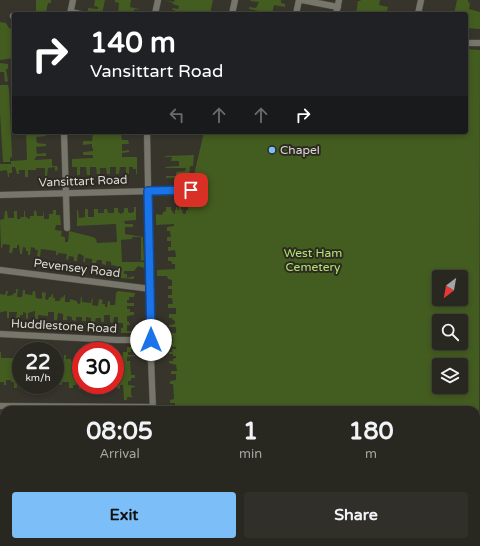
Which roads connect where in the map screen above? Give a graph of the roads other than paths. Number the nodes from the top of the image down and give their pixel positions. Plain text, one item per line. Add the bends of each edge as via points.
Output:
1 (73, 0) edge
2 (158, 0) edge
3 (235, 0) edge
4 (300, 0) edge
5 (339, 0) edge
6 (421, 0) edge
7 (338, 7) junction
8 (70, 12) edge
9 (155, 12) edge
10 (232, 12) edge
11 (297, 12) edge
12 (337, 12) edge
13 (418, 12) edge
14 (468, 43) edge
15 (480, 43) edge
16 (64, 134) edge
17 (147, 134) edge
18 (191, 190) dead end
19 (148, 191) junction
20 (66, 193) junction
21 (0, 195) edge
22 (67, 228) dead end
23 (0, 270) edge
24 (151, 289) junction
25 (0, 334) edge
26 (151, 359) dead end
27 (153, 406) edge

1 - 8 street
2 - 9 street
3 - 10 street
4 - 7 street
4 - 11 street
5 - 7 street
6 - 13 street
7 - 12 street
14 - 15 street
16 - 20 street
17 - 19 street
18 - 19 street, Vansittart Road
19 - 20 street, Vansittart Road
19 - 24 street
20 - 21 street, Vansittart Road
20 - 22 street
23 - 24 street, Pevensey Road
24 - 25 street, Huddlestone Road via 151,340
26 - 27 street

